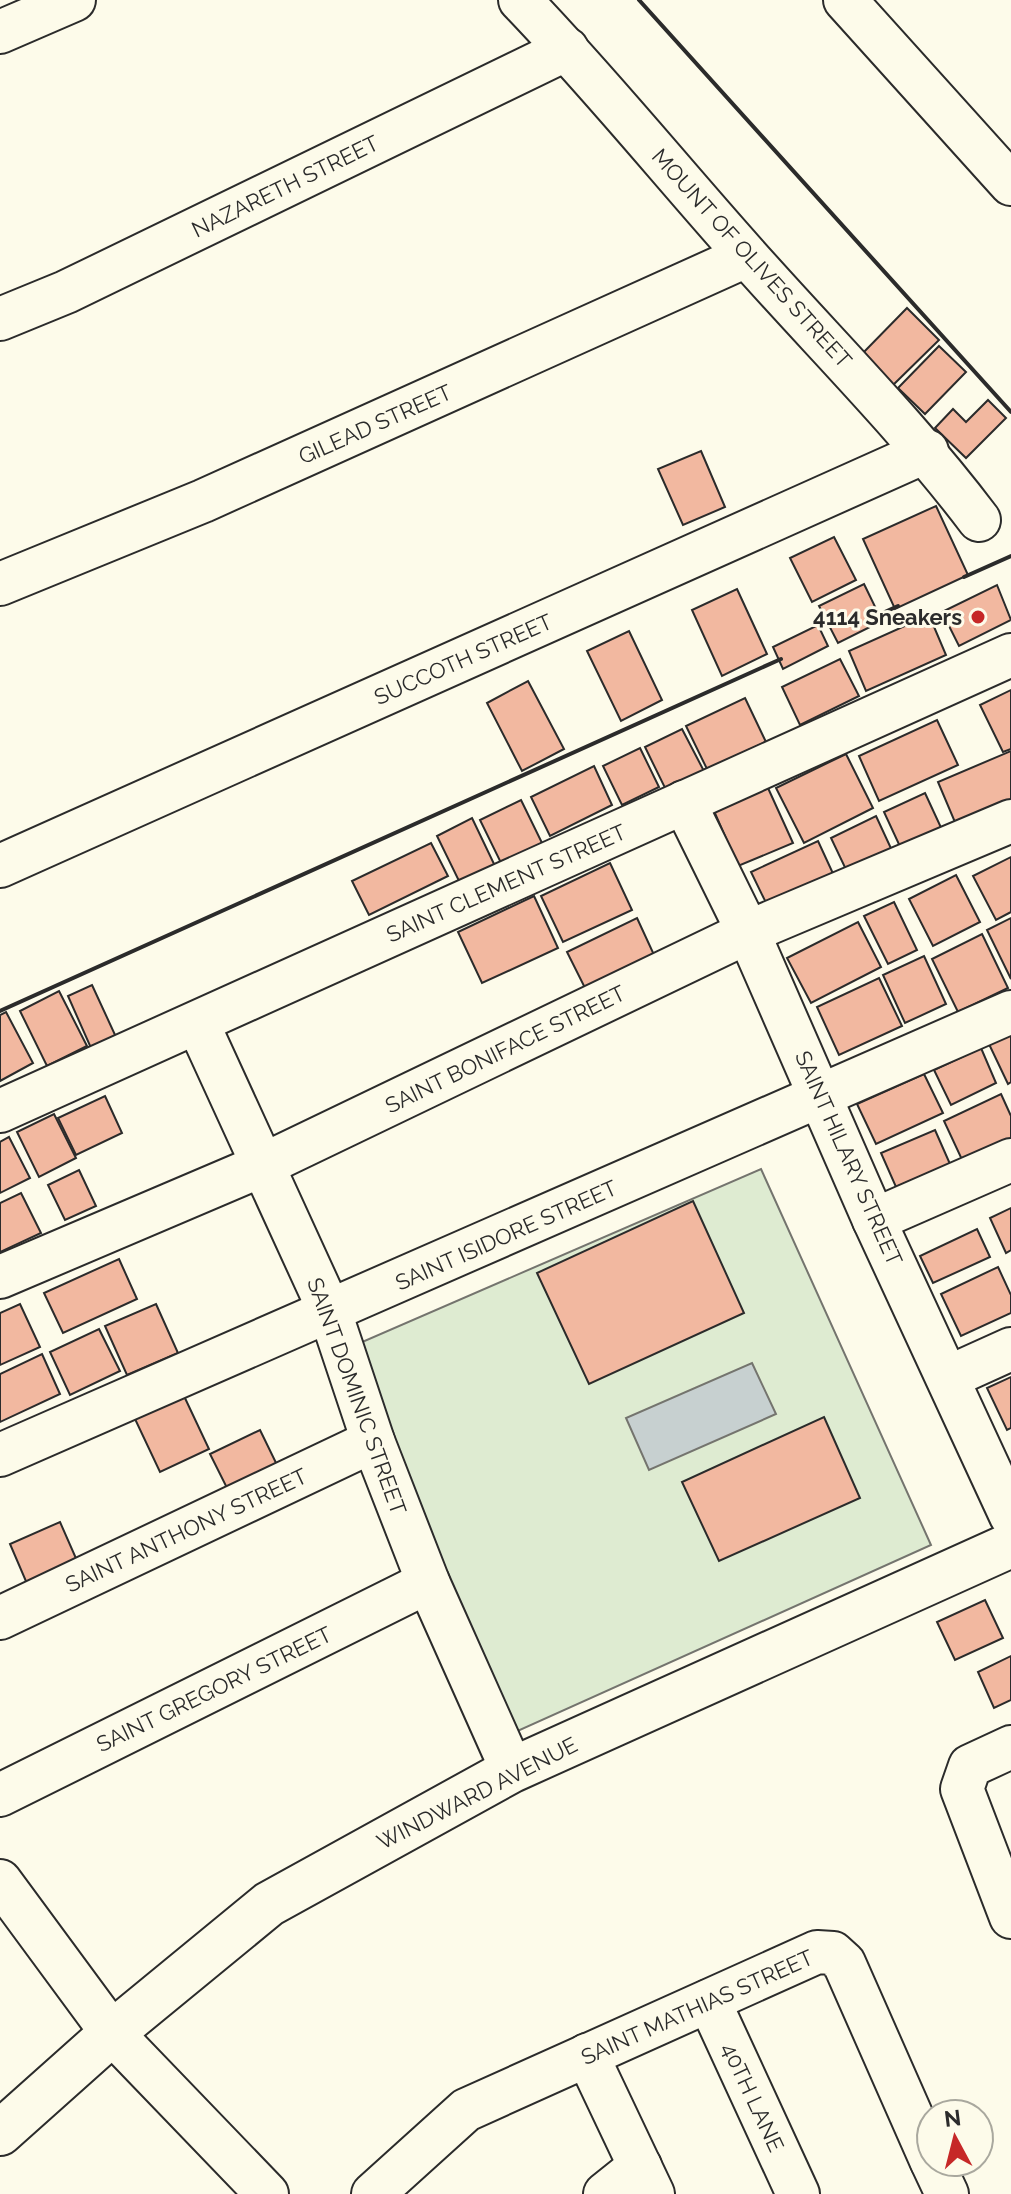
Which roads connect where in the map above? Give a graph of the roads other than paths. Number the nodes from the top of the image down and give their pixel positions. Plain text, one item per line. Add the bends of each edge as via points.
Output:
1 (74, 0) edge
2 (520, 0) edge
3 (845, 0) edge
4 (0, 32) edge
5 (567, 49) junction
6 (1011, 184) edge
7 (746, 256) junction
8 (0, 319) edge
9 (927, 451) junction
10 (979, 520) dead end
11 (0, 584) edge
12 (1011, 655) edge
13 (684, 802) junction
14 (1011, 821) edge
15 (0, 866) edge
16 (748, 932) junction
17 (1011, 1012) edge
18 (198, 1024) junction
19 (822, 1097) junction
20 (0, 1111) edge
21 (1011, 1160) edge
22 (263, 1165) junction
23 (874, 1220) junction
24 (0, 1277) edge
25 (330, 1312) junction
26 (1011, 1349) edge
27 (949, 1377) junction
28 (373, 1441) junction
29 (0, 1455) edge
30 (1011, 1516) edge
31 (1011, 1545) edge
32 (428, 1582) junction
33 (0, 1618) edge
34 (1011, 1747) edge
35 (512, 1770) junction
36 (0, 1795) edge
37 (0, 1881) edge
38 (1011, 1917) edge
39 (709, 2001) junction
40 (112, 2033) junction
41 (587, 2055) junction
42 (0, 2133) edge
43 (934, 2179) edge
44 (646, 2180) edge
45 (267, 2194) edge
46 (373, 2194) edge
47 (605, 2194) edge
48 (798, 2194) edge

1 - 4 street
2 - 5 street, MOUNT OF OLIVES STREET
3 - 6 street
5 - 7 street, MOUNT OF OLIVES STREET
5 - 8 street, NAZARETH STREET
7 - 9 street, MOUNT OF OLIVES STREET
7 - 11 street, GILEAD STREET via 203,501
9 - 10 street, MOUNT OF OLIVES STREET
9 - 15 street, SUCCOTH STREET
12 - 13 street, SAINT CLEMENT STREET
13 - 16 street, SAINT HILARY STREET
13 - 18 street, SAINT CLEMENT STREET
14 - 16 street, SAINT BONIFACE STREET
16 - 19 street, SAINT HILARY STREET
16 - 22 street, SAINT BONIFACE STREET
17 - 19 street, SAINT ISIDORE STREET
18 - 20 street, SAINT CLEMENT STREET
18 - 22 street, SAINT DOMINIC STREET
19 - 23 street, SAINT HILARY STREET
19 - 25 street, SAINT ISIDORE STREET
21 - 23 street
22 - 24 street, SAINT BONIFACE STREET
22 - 25 street, SAINT DOMINIC STREET
23 - 27 street, SAINT HILARY STREET
25 - 28 street, SAINT DOMINIC STREET
25 - 29 street, SAINT ISIDORE STREET
26 - 27 street
27 - 30 street, SAINT HILARY STREET
28 - 32 street, SAINT DOMINIC STREET
28 - 33 street, SAINT ANTHONY STREET
31 - 35 main road, WINDWARD AVENUE
32 - 35 street, SAINT DOMINIC STREET
32 - 36 street, SAINT GREGORY STREET
34 - 38 street via 970,1766 962,1789
35 - 40 main road, WINDWARD AVENUE via 269,1904
37 - 40 street
39 - 41 street, SAINT MATHIAS STREET
39 - 43 street, SAINT MATHIAS STREET via 817,1952 833,1953 844,1963
39 - 48 street, 40TH LANE
40 - 42 main road, WINDWARD AVENUE
40 - 45 street
41 - 44 street
41 - 46 street, SAINT MATHIAS STREET via 466,2110
44 - 47 street

